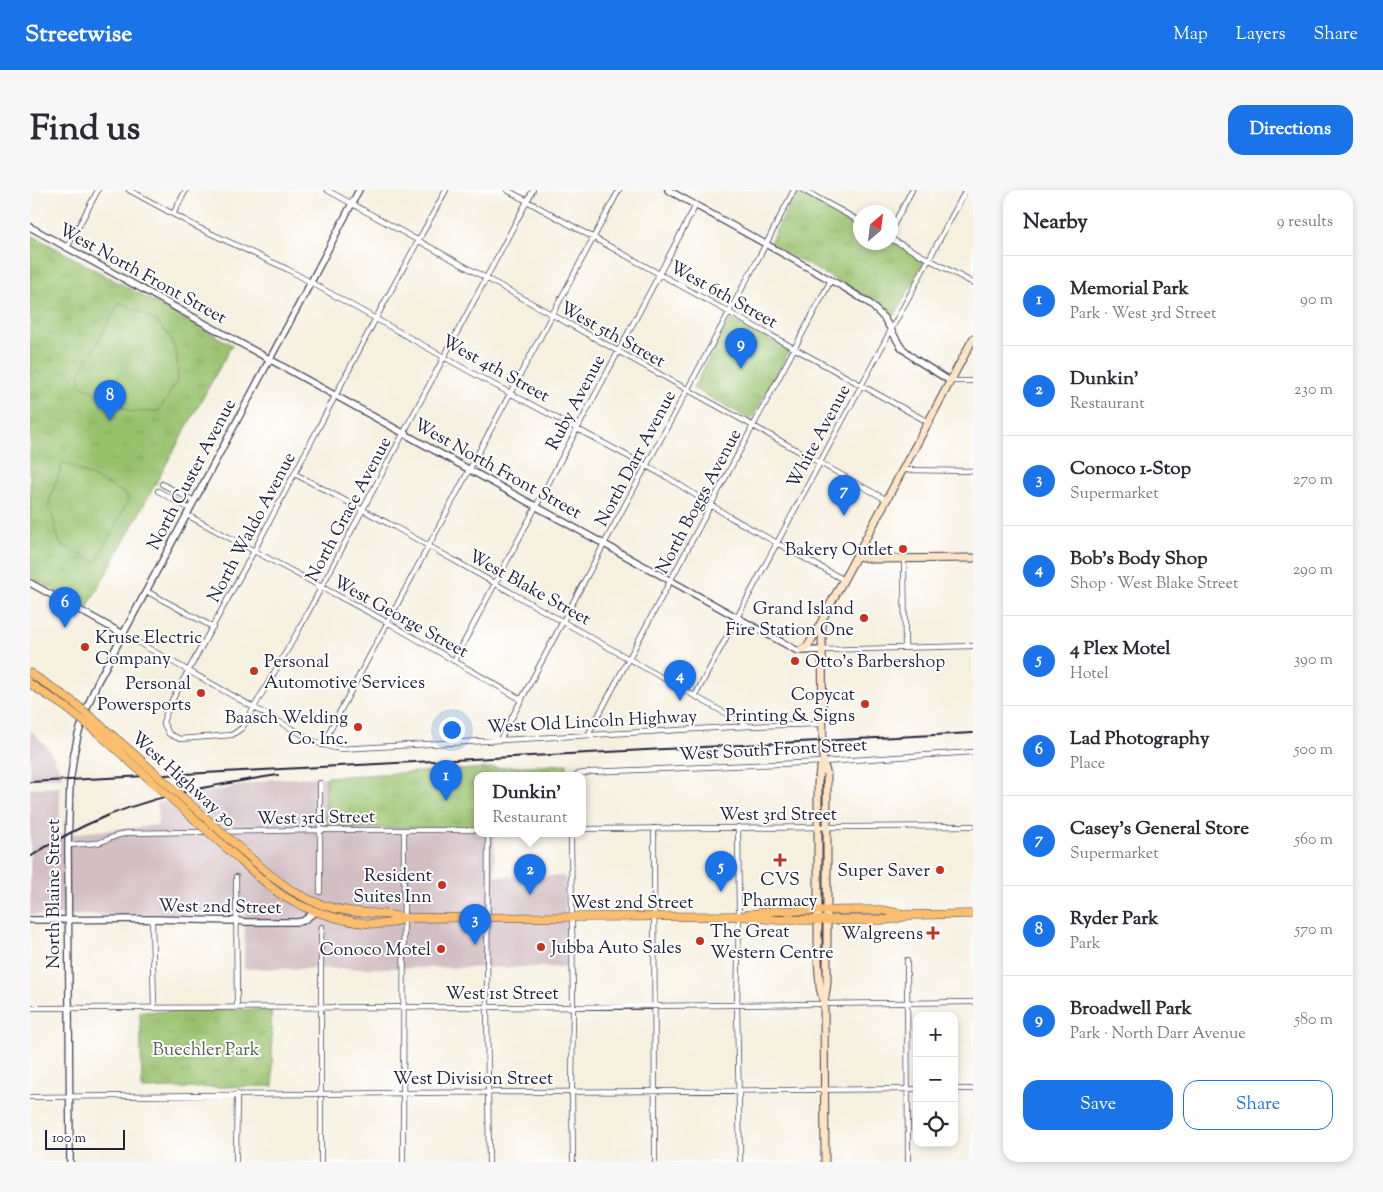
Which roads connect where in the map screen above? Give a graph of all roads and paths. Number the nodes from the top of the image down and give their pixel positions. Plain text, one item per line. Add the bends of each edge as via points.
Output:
1 (98, 190) edge
2 (130, 190) edge
3 (186, 190) edge
4 (327, 190) edge
5 (359, 190) edge
6 (446, 190) edge
7 (507, 190) edge
8 (534, 190) edge
9 (619, 190) edge
10 (668, 190) edge
11 (794, 190) edge
12 (803, 190) edge
13 (912, 190) edge
14 (966, 190) edge
15 (528, 201) junction
16 (351, 204) junction
17 (696, 205) junction
18 (173, 214) junction
19 (898, 215) edge
20 (853, 218) edge
21 (30, 228) edge
22 (593, 238) junction
23 (418, 241) junction
24 (898, 243) edge
25 (766, 244) junction
26 (67, 248) junction
27 (928, 259) junction
28 (659, 274) junction
29 (486, 279) junction
30 (831, 280) junction
31 (311, 282) junction
32 (973, 284) edge
33 (729, 313) junction
34 (552, 315) junction
35 (376, 318) junction
36 (891, 330) junction
37 (973, 339) edge
38 (795, 349) junction
39 (618, 352) junction
40 (445, 357) junction
41 (269, 359) junction
42 (950, 381) junction
43 (973, 381) edge
44 (861, 386) junction
45 (688, 390) junction
46 (510, 393) junction
47 (336, 396) junction
48 (928, 422) junction
49 (754, 426) junction
50 (576, 429) junction
51 (404, 433) junction
52 (820, 463) junction
53 (646, 466) junction
54 (469, 469) junction
55 (903, 470) junction
56 (973, 470) edge
57 (295, 474) junction
58 (162, 484) dead end
59 (158, 491) dead end
60 (887, 500) junction
61 (194, 501) junction
62 (536, 506) junction
63 (712, 506) junction
64 (362, 510) junction
65 (188, 512) junction
66 (776, 543) junction
67 (604, 544) junction
68 (428, 546) junction
69 (254, 551) junction
70 (857, 556) junction
71 (973, 558) edge
72 (904, 559) junction
73 (844, 580) junction
74 (670, 581) junction
75 (495, 583) junction
76 (30, 584) edge
77 (322, 587) junction
78 (146, 591) junction
79 (736, 618) junction
80 (823, 618) junction
81 (563, 621) junction
82 (387, 622) junction
83 (213, 628) junction
84 (123, 634) junction
85 (973, 646) edge
86 (905, 647) junction
87 (802, 650) junction
88 (822, 650) junction
89 (629, 659) junction
90 (454, 661) junction
91 (190, 671) junction
92 (30, 673) edge
93 (30, 684) edge
94 (695, 696) junction
95 (522, 700) junction
96 (70, 705) junction
97 (255, 708) junction
98 (822, 724) junction
99 (750, 726) junction
100 (236, 732) joint
101 (588, 735) junction
102 (500, 740) junction
103 (322, 745) junction
104 (973, 752) edge
105 (823, 762) junction
106 (586, 773) edge
107 (70, 780) joint
108 (320, 783) dead end
109 (973, 826) edge
110 (818, 827) junction
111 (827, 827) junction
112 (654, 828) junction
113 (738, 828) junction
114 (586, 829) edge
115 (320, 830) junction
116 (404, 830) junction
117 (474, 830) edge
118 (488, 837) edge
119 (571, 837) edge
120 (68, 844) junction
121 (236, 877) dead end
122 (320, 892) dead end
123 (318, 908) junction
124 (818, 910) junction
125 (828, 910) junction
126 (973, 914) edge
127 (910, 915) junction
128 (739, 916) junction
129 (572, 917) junction
130 (655, 917) junction
131 (404, 918) junction
132 (488, 918) junction
133 (68, 919) junction
134 (152, 919) junction
135 (30, 920) edge
136 (818, 920) junction
137 (828, 920) junction
138 (237, 921) junction
139 (322, 927) dead end
140 (907, 960) dead end
141 (973, 1002) edge
142 (824, 1003) junction
143 (907, 1003) junction
144 (737, 1005) junction
145 (320, 1006) junction
146 (404, 1006) junction
147 (487, 1006) junction
148 (654, 1006) junction
149 (237, 1007) junction
150 (573, 1007) junction
151 (30, 1008) edge
152 (68, 1008) junction
153 (154, 1008) junction
154 (908, 1089) junction
155 (913, 1089) edge
156 (958, 1089) edge
157 (973, 1089) edge
158 (738, 1090) junction
159 (824, 1090) junction
160 (654, 1091) junction
161 (489, 1092) junction
162 (572, 1092) junction
163 (402, 1093) junction
164 (237, 1094) junction
165 (322, 1094) junction
166 (30, 1097) edge
167 (69, 1097) junction
168 (70, 1162) edge
169 (236, 1162) edge
170 (321, 1162) edge
171 (403, 1162) edge
172 (490, 1162) edge
173 (573, 1162) edge
174 (655, 1162) edge
175 (740, 1162) edge
176 (825, 1162) edge
177 (908, 1162) edge

1 - 26 street
2 - 18 street, West 4th Street
3 - 18 street
4 - 16 street, West 5th Street
5 - 16 street, North Custer Avenue
6 - 23 street, North Waldo Avenue
7 - 15 street, West 6th Street
8 - 15 street, North Grace Avenue
9 - 22 street
10 - 17 street
11 - 25 street, North Darr Avenue
12 - 20 street
13 - 19 street
14 - 27 street, White Avenue
15 - 22 street, West 6th Street
15 - 29 street, North Grace Avenue
16 - 23 street, West 5th Street
16 - 31 street, North Custer Avenue
17 - 25 street
17 - 28 street, Ruby Avenue
18 - 31 street, West 4th Street
21 - 26 street, West North Front Street
22 - 28 street, West 6th Street
22 - 34 street
23 - 29 street, West 5th Street
23 - 35 street, North Waldo Avenue
24 - 27 street
25 - 30 street
25 - 33 street, North Darr Avenue
26 - 41 street, West North Front Street
27 - 32 street
27 - 36 street, White Avenue
28 - 33 street, West 6th Street
28 - 39 street, Ruby Avenue
29 - 34 street, West 5th Street
29 - 40 street, North Grace Avenue
30 - 36 street via 869,303
30 - 38 street, North Boggs Avenue
31 - 35 street, West 4th Street
31 - 41 street, North Custer Avenue
33 - 38 street, West 6th Street
33 - 45 street, North Darr Avenue
34 - 39 street, West 5th Street
34 - 46 street
35 - 40 street, West 4th Street
35 - 47 street, North Waldo Avenue
36 - 42 street via 901,347 915,360
36 - 44 street, White Avenue
37 - 42 main road
38 - 44 street, West 6th Street
38 - 49 street, North Boggs Avenue
39 - 45 street, West 5th Street
39 - 50 street, Ruby Avenue
40 - 46 street, West 4th Street
40 - 51 street, North Grace Avenue
41 - 47 street, West North Front Street
41 - 61 street, North Custer Avenue
42 - 43 street
42 - 48 main road
44 - 48 street, West 6th Street
44 - 52 street, White Avenue
45 - 49 street, West 5th Street
45 - 53 street, North Darr Avenue
46 - 50 street, West 4th Street
46 - 54 street
47 - 51 street, West North Front Street
47 - 57 street, North Waldo Avenue
48 - 55 main road
49 - 52 street, West 5th Street
49 - 63 street, North Boggs Avenue
50 - 53 street, West 4th Street
50 - 62 street, Ruby Avenue
51 - 54 street, West North Front Street
51 - 64 street, North Grace Avenue
52 - 60 street, West 5th Street
52 - 66 street, White Avenue
53 - 63 street, West 4th Street
53 - 67 street, North Darr Avenue
54 - 62 street, West North Front Street
54 - 68 street
55 - 56 street
55 - 60 main road
57 - 64 street, West Blake Street
57 - 69 street, North Waldo Avenue
58 - 61 street
59 - 65 street, West George Street
60 - 70 main road
61 - 65 street, North Custer Avenue
62 - 67 street, West North Front Street
62 - 75 street, Ruby Avenue
63 - 66 street, West 4th Street
63 - 74 street, North Boggs Avenue
64 - 68 street, West Blake Street
64 - 77 street, North Grace Avenue
65 - 69 street, West George Street
65 - 78 street, North Custer Avenue
66 - 73 street, West 4th Street
66 - 79 street, White Avenue
67 - 74 street, West North Front Street
67 - 81 street, North Darr Avenue
68 - 75 street, West Blake Street
68 - 82 street
69 - 77 street, West George Street
69 - 83 street, North Waldo Avenue
70 - 72 main road
70 - 73 main road
71 - 72 main road
72 - 86 street
73 - 80 main road
74 - 79 street, West North Front Street
74 - 89 street, North Boggs Avenue
75 - 81 street, West Blake Street
75 - 90 street, Ruby Avenue
76 - 84 street
77 - 82 street, West George Street
77 - 97 street, North Grace Avenue
78 - 83 street
78 - 84 street, North Custer Avenue
79 - 87 street, West North Front Street via 796,650
79 - 94 street, White Avenue
80 - 87 main road via 808,646
80 - 88 main road
81 - 89 street, West Blake Street
81 - 95 street, North Darr Avenue
82 - 90 street, West George Street
82 - 103 street
83 - 91 street, North Waldo Avenue
84 - 91 street, West Old Lincoln Highway
84 - 107 street, North Custer Avenue via 84,714
85 - 86 street, West North Front Street
86 - 88 street, West North Front Street
87 - 88 street, West North Front Street
88 - 98 main road
89 - 94 street, West Blake Street
89 - 101 street, North Boggs Avenue
90 - 95 street, West George Street
91 - 97 street, West Old Lincoln Highway
91 - 100 street, North Waldo Avenue via 163,722 169,734 180,738 232,735
92 - 96 highway, West Highway 30
93 - 96 highway, West Highway 30
94 - 99 street, West Blake Street
95 - 102 street, North Darr Avenue
96 - 123 highway, West Highway 30, bridge via 104,729 287,888
96 - 123 highway, West Highway 30, bridge via 283,896 302,906
97 - 100 street, North Grace Avenue
97 - 103 street, West Old Lincoln Highway
98 - 99 street, West Old Lincoln Highway
98 - 105 main road
99 - 101 street, West Old Lincoln Highway
101 - 102 street, West Old Lincoln Highway
102 - 103 street, West Old Lincoln Highway via 340,749
104 - 105 street, West South Front Street
105 - 106 street, West South Front Street
105 - 110 main road via 818,782
105 - 111 main road via 827,774
107 - 120 street, North Blaine Street
108 - 115 street
109 - 111 street, West 3rd Street
110 - 111 street, West 3rd Street
110 - 113 street, West 3rd Street
110 - 124 main road
111 - 125 main road
112 - 113 street, West 3rd Street
112 - 114 street, West 3rd Street
112 - 130 street
113 - 128 street
115 - 116 street, West 3rd Street
115 - 120 street, West 3rd Street via 128,833 98,843
115 - 122 street
116 - 117 street, West 3rd Street
116 - 131 street
118 - 132 street
119 - 129 street
120 - 133 street, North Blaine Street
121 - 138 street
123 - 131 highway, West 2nd Street
123 - 138 street, West 2nd Street via 300,922
124 - 125 highway, West 2nd Street
124 - 128 highway, West 2nd Street
124 - 136 main road
125 - 127 highway, West 2nd Street via 881,910
125 - 137 main road
126 - 127 highway, West 2nd Street
127 - 137 highway, West 2nd Street via 886,920
128 - 130 highway, West 2nd Street
128 - 136 highway, West 2nd Street
128 - 144 street
129 - 130 highway, West 2nd Street
129 - 132 highway, West 2nd Street
129 - 150 street
130 - 148 street
131 - 132 highway, West 2nd Street
131 - 146 street
132 - 147 street
133 - 134 street, West 2nd Street
133 - 135 street, West 2nd Street
133 - 152 street, North Blaine Street
134 - 138 street, West 2nd Street
134 - 153 street
136 - 137 highway, West 2nd Street
136 - 142 main road via 819,982
137 - 142 main road
138 - 149 street
139 - 145 street
140 - 143 street
141 - 143 street, West 1st Street
142 - 143 street, West 1st Street
142 - 144 street, West 1st Street
142 - 159 main road
143 - 154 street
144 - 148 street, West 1st Street
144 - 158 street
145 - 146 street, West 1st Street
145 - 149 street, West 1st Street
145 - 165 street
146 - 147 street, West 1st Street
146 - 163 street
147 - 150 street, West 1st Street
147 - 161 street
148 - 150 street, West 1st Street
148 - 160 street
149 - 153 street, West 1st Street
150 - 162 street
151 - 152 street, West 1st Street
152 - 153 street, West 1st Street
152 - 167 street, North Blaine Street
154 - 155 street, West Division Street
154 - 159 street, West Division Street
154 - 177 street
156 - 157 street
158 - 159 street, West Division Street
158 - 160 street, West Division Street
158 - 175 street
159 - 176 main road
160 - 162 street, West Division Street
160 - 174 street
161 - 162 street, West Division Street
161 - 163 street, West Division Street
161 - 172 street
162 - 173 street
163 - 165 street, West Division Street
163 - 171 street
164 - 165 street, West Division Street
164 - 167 street, West Division Street
164 - 169 street
165 - 170 street
166 - 167 street, West Division Street
167 - 168 street, North Blaine Street

